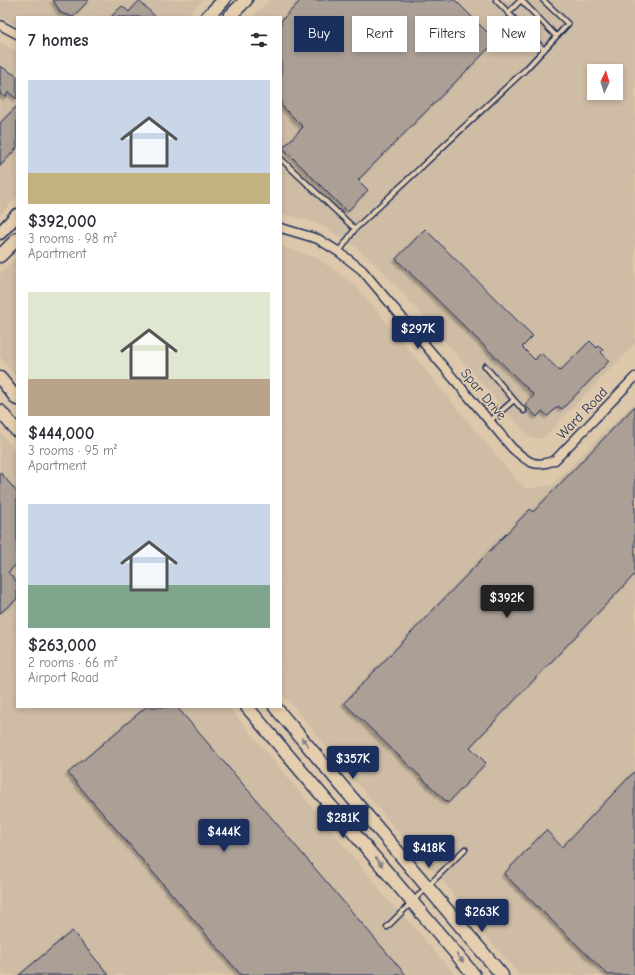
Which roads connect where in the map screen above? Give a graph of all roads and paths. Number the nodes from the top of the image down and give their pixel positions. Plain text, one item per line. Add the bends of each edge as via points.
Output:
1 (224, 0) edge
2 (246, 0) edge
3 (496, 0) edge
4 (543, 0) edge
5 (508, 13) junction
6 (209, 16) edge
7 (230, 16) edge
8 (0, 25) edge
9 (16, 33) edge
10 (556, 36) junction
11 (544, 50) junction
12 (282, 160) edge
13 (16, 216) edge
14 (282, 228) edge
15 (355, 229) junction
16 (0, 233) edge
17 (16, 240) edge
18 (339, 252) junction
19 (0, 256) edge
20 (485, 366) dead end
21 (635, 377) edge
22 (0, 378) edge
23 (16, 397) edge
24 (514, 400) junction
25 (0, 411) edge
26 (524, 411) dead end
27 (490, 421) junction
28 (16, 430) edge
29 (545, 464) joint
30 (248, 708) edge
31 (276, 708) edge
32 (465, 849) dead end
33 (427, 886) junction
34 (413, 902) junction
35 (387, 927) dead end
36 (474, 975) edge
37 (502, 975) edge

1 - 6 main road
2 - 7 main road
3 - 5 lane
4 - 10 lane via 568,24
5 - 10 lane via 520,0
5 - 11 lane
8 - 9 street
10 - 11 lane
11 - 15 lane
12 - 15 lane
13 - 16 main road
14 - 18 street, Spar Drive via 318,239
15 - 18 lane
17 - 19 main road
18 - 27 street, Spar Drive via 362,270 383,293
20 - 24 lane
21 - 29 street, Ward Road via 554,460
22 - 23 main road
24 - 26 lane
24 - 27 lane
25 - 28 main road
27 - 29 street, Spar Drive via 512,448 526,460 537,465
30 -> 34 main road
33 -> 31 main road
32 - 33 lane
33 - 34 lane
33 - 37 main road
34 - 35 lane
34 -> 36 main road

